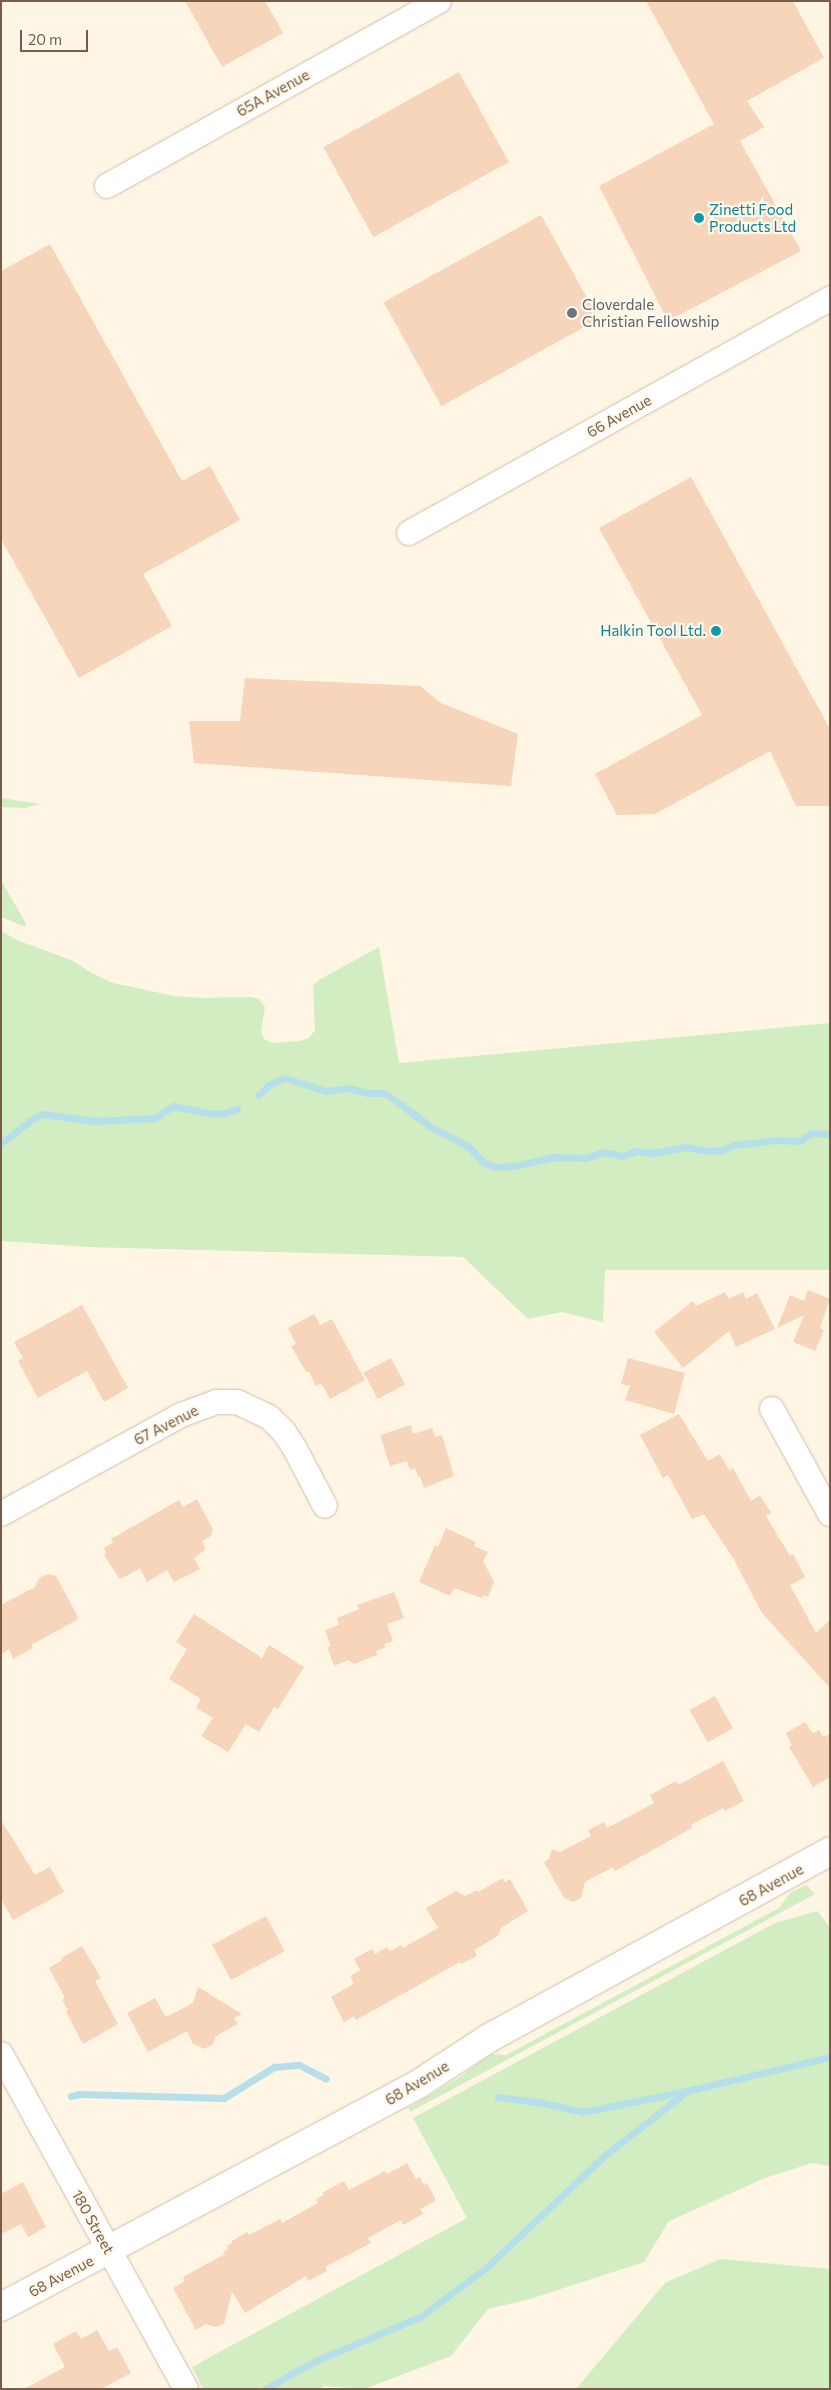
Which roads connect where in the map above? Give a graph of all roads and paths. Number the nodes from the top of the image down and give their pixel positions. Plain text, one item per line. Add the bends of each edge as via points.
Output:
1 (439, 1) edge
2 (107, 186) dead end
3 (830, 299) edge
4 (409, 533) dead end
5 (772, 1409) dead end
6 (325, 1506) dead end
7 (1, 1514) edge
8 (830, 1514) edge
9 (830, 1851) edge
10 (1, 2054) edge
11 (108, 2251) junction
12 (1, 2307) edge
13 (186, 2389) edge

1 - 2 street, 65A Avenue
3 - 4 street, 66 Avenue
5 - 8 street
6 - 7 street, 67 Avenue via 295,1449 269,1417 237,1402 216,1402 181,1415
9 - 11 street, 68 Avenue via 488,2038 420,2083
10 - 11 street, 180 Street
11 - 12 street, 68 Avenue
11 - 13 street, 180 Street

